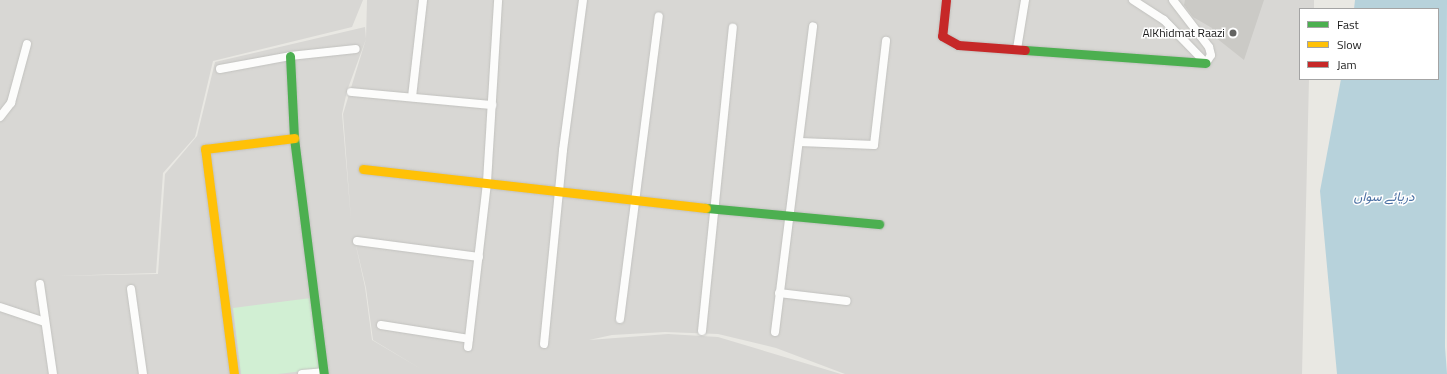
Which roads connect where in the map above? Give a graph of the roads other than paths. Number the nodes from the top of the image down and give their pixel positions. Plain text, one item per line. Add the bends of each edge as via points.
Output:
1 (423, 0) edge
2 (498, 0) edge
3 (583, 0) edge
4 (946, 0) edge
5 (1025, 0) edge
6 (1132, 0) edge
7 (1173, 0) edge
8 (659, 16) dead end
9 (813, 26) dead end
10 (733, 28) dead end
11 (886, 41) dead end
12 (27, 44) dead end
13 (356, 49) dead end
14 (1017, 49) junction
15 (290, 56) junction
16 (1206, 63) junction
17 (220, 69) dead end
18 (352, 92) dead end
19 (412, 97) junction
20 (492, 105) junction
21 (0, 117) edge
22 (294, 138) junction
23 (800, 142) junction
24 (363, 169) dead end
25 (486, 182) junction
26 (559, 191) junction
27 (636, 199) junction
28 (714, 208) junction
29 (790, 217) junction
30 (879, 224) dead end
31 (357, 241) dead end
32 (479, 258) junction
33 (40, 284) dead end
34 (131, 289) dead end
35 (779, 293) junction
36 (846, 301) dead end
37 (0, 306) edge
38 (620, 319) dead end
39 (45, 322) junction
40 (381, 325) dead end
41 (702, 331) dead end
42 (775, 332) dead end
43 (544, 344) dead end
44 (324, 373) edge
45 (53, 374) edge
46 (143, 374) edge
47 (234, 374) edge
48 (302, 374) edge

1 - 19 street
2 - 20 street
3 - 26 street
4 - 14 street via 942,36 947,41 958,45
5 - 14 street
6 - 16 street via 1164,20
7 - 16 street via 1209,47 1211,55
8 - 27 street
9 - 23 street
10 - 28 street
11 - 23 street via 874,145
12 - 21 street via 11,103
13 - 15 street
14 - 16 street
15 - 17 street
15 - 22 street
18 - 19 street
19 - 20 street
20 - 25 street
22 - 44 street
22 - 47 street via 205,149
23 - 29 street
24 - 25 street
25 - 26 street
25 - 32 street
26 - 27 street
26 - 43 street
27 - 28 street
27 - 38 street
28 - 29 street
28 - 41 street
29 - 30 street
29 - 35 street
31 - 32 street
32 - 40 street via 468,343
33 - 39 street
34 - 46 street
35 - 36 street
35 - 42 street
37 - 39 street
39 - 45 street
44 - 48 street

